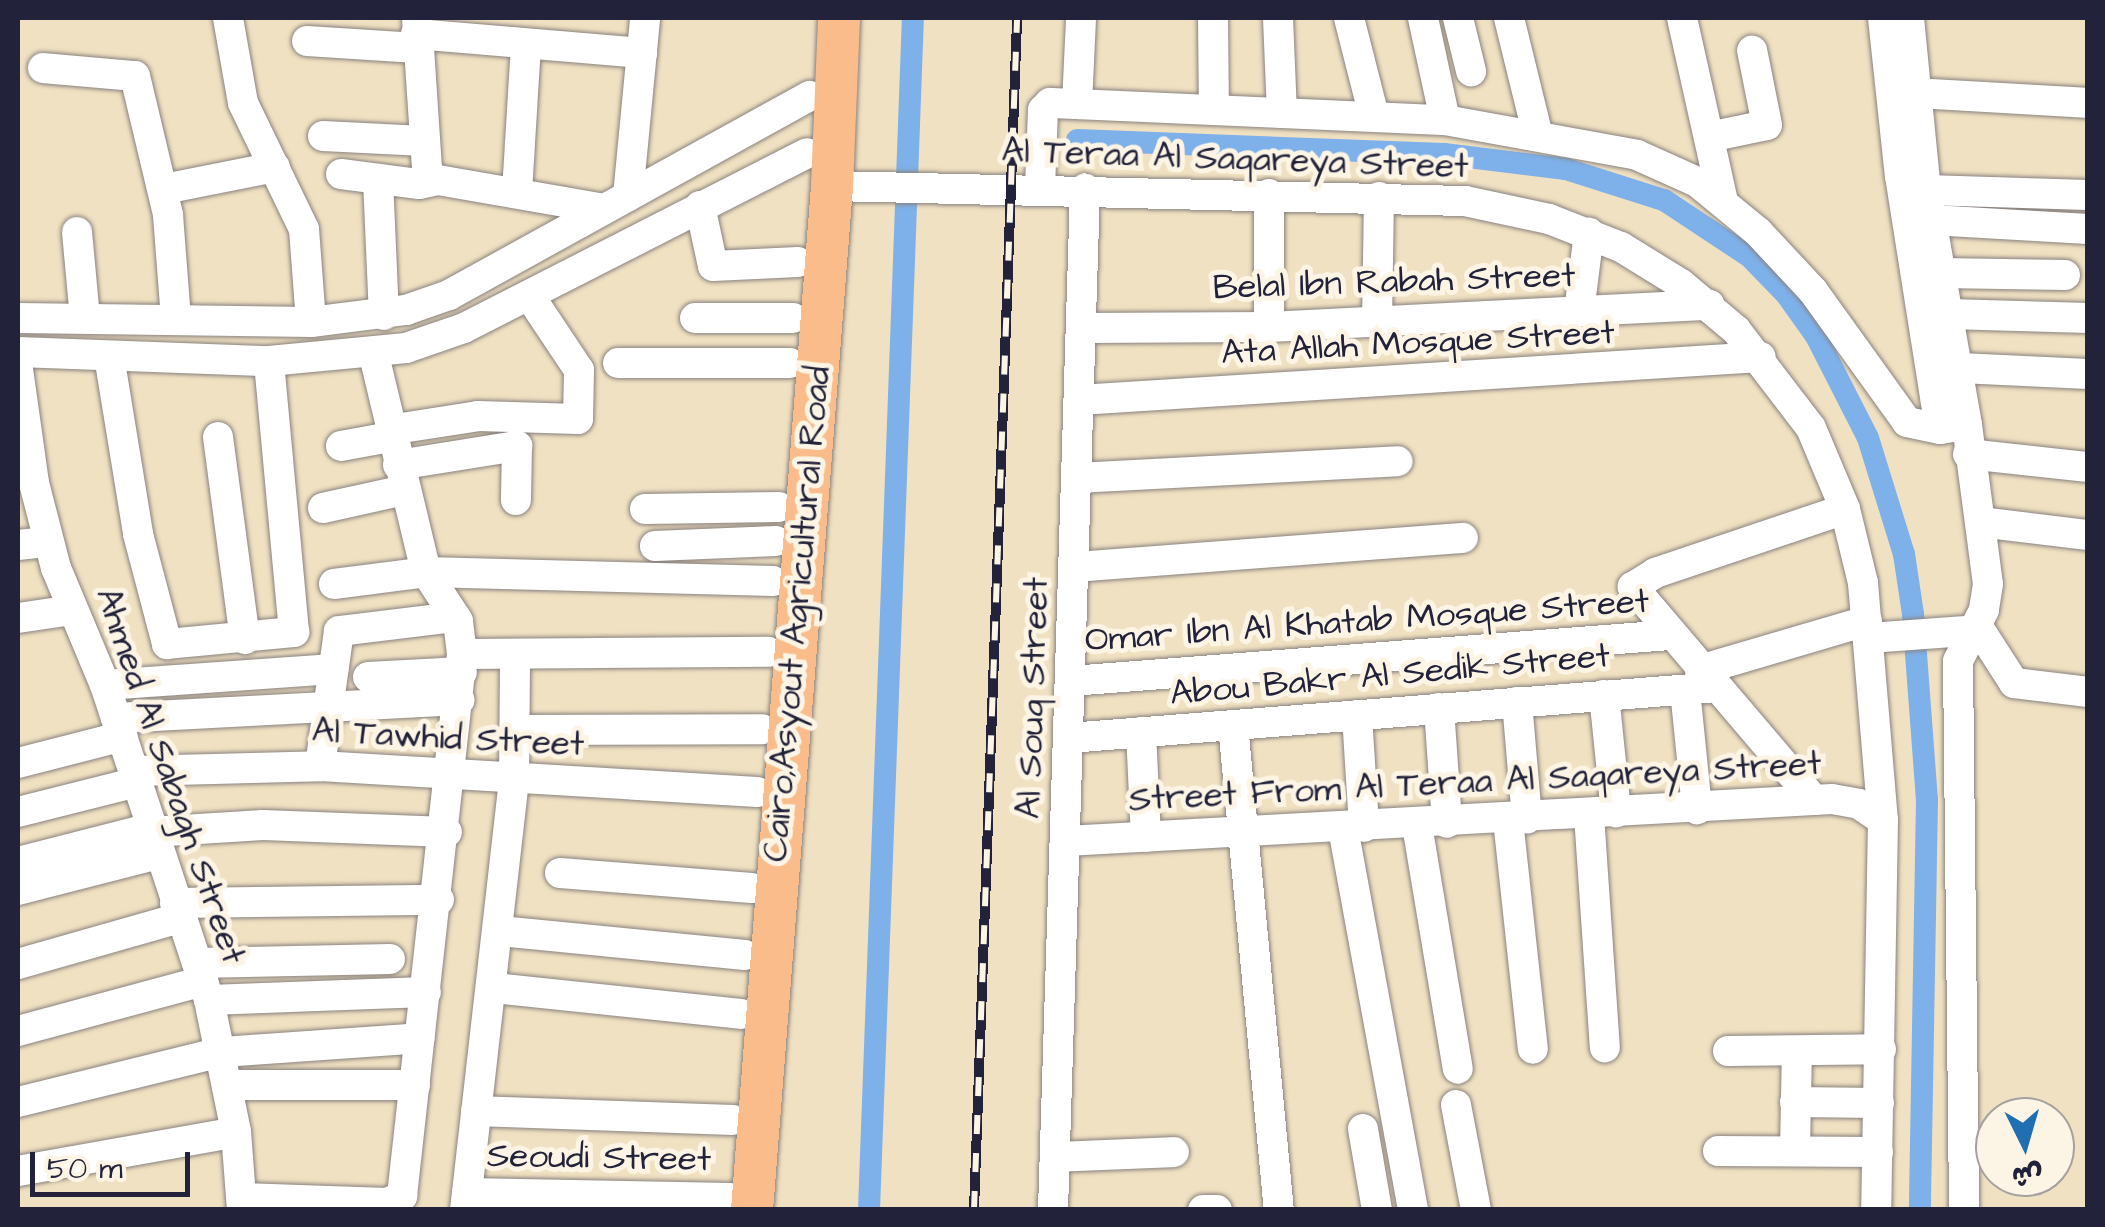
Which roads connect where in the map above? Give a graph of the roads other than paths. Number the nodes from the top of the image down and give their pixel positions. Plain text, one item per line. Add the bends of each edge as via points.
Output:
1 (228, 18) edge
2 (645, 18) edge
3 (814, 18) edge
4 (839, 18) edge
5 (1080, 18) edge
6 (1212, 18) edge
7 (1278, 18) edge
8 (1349, 18) edge
9 (1423, 18) edge
10 (1458, 18) edge
11 (1509, 18) edge
12 (1682, 18) edge
13 (1883, 18) edge
14 (1909, 18) edge
15 (416, 33) edge
16 (306, 41) dead end
17 (526, 44) junction
18 (1752, 50) dead end
19 (642, 53) junction
20 (43, 68) dead end
21 (1472, 71) dead end
22 (1915, 94) junction
23 (810, 96) junction
24 (2088, 103) edge
25 (1077, 104) junction
26 (1214, 110) junction
27 (1282, 112) junction
28 (1374, 116) junction
29 (1446, 120) junction
30 (1537, 132) junction
31 (323, 136) dead end
32 (1709, 136) junction
33 (424, 141) junction
34 (275, 167) junction
35 (341, 174) dead end
36 (837, 175) junction
37 (378, 178) junction
38 (428, 182) junction
39 (1040, 188) junction
40 (164, 189) junction
41 (1085, 190) junction
42 (516, 192) junction
43 (1269, 194) junction
44 (2088, 195) edge
45 (1378, 197) junction
46 (1723, 201) junction
47 (616, 203) junction
48 (1928, 204) junction
49 (700, 206) junction
50 (2088, 228) edge
51 (77, 232) dead end
52 (1588, 233) junction
53 (798, 262) junction
54 (1941, 273) junction
55 (2064, 275) dead end
56 (528, 295) junction
57 (449, 296) junction
58 (1709, 305) junction
59 (1578, 312) junction
60 (1949, 314) junction
61 (384, 315) junction
62 (18, 318) edge
63 (695, 318) dead end
64 (793, 318) junction
65 (2088, 318) edge
66 (85, 319) junction
67 (176, 320) junction
68 (311, 322) junction
69 (1377, 323) junction
70 (1269, 327) junction
71 (464, 328) junction
72 (1082, 328) junction
73 (18, 352) edge
74 (374, 355) junction
75 (109, 356) junction
76 (1760, 357) junction
77 (269, 362) junction
78 (618, 363) dead end
79 (790, 363) junction
80 (1960, 368) junction
81 (18, 369) edge
82 (2088, 374) edge
83 (1079, 400) junction
84 (1958, 436) junction
85 (218, 437) dead end
86 (341, 446) dead end
87 (395, 455) junction
88 (23, 456) edge
89 (1398, 461) dead end
90 (2088, 467) edge
91 (1077, 478) junction
92 (516, 500) dead end
93 (323, 508) dead end
94 (645, 509) dead end
95 (1845, 509) junction
96 (1980, 522) junction
97 (2088, 535) edge
98 (1463, 538) dead end
99 (48, 542) junction
100 (776, 543) junction
101 (18, 546) edge
102 (655, 546) dead end
103 (1075, 567) junction
104 (426, 572) junction
105 (366, 578) junction
106 (334, 584) dead end
107 (72, 610) junction
108 (18, 618) edge
109 (455, 618) junction
110 (372, 626) junction
111 (1973, 629) junction
112 (1873, 632) junction
113 (1670, 635) junction
114 (245, 639) junction
115 (768, 652) junction
116 (515, 654) junction
117 (334, 669) junction
118 (461, 675) junction
119 (368, 677) dead end
120 (1071, 681) junction
121 (1701, 682) junction
122 (105, 685) junction
123 (2088, 692) edge
124 (1604, 695) junction
125 (1517, 702) junction
126 (328, 706) junction
127 (1439, 708) junction
128 (1357, 715) junction
129 (1233, 724) junction
130 (119, 727) junction
131 (762, 728) junction
132 (515, 730) junction
133 (1141, 732) junction
134 (1069, 738) junction
135 (18, 763) edge
136 (320, 766) junction
137 (454, 771) junction
138 (136, 776) junction
139 (767, 778) junction
140 (514, 780) junction
141 (1814, 800) junction
142 (1697, 810) junction
143 (18, 812) edge
144 (1602, 814) junction
145 (1518, 819) junction
146 (1883, 820) junction
147 (1432, 824) junction
148 (1354, 828) junction
149 (447, 832) junction
150 (1242, 833) junction
151 (153, 838) junction
152 (1146, 838) junction
153 (1066, 841) junction
154 (18, 862) edge
155 (560, 873) dead end
156 (750, 888) junction
157 (18, 890) edge
158 (438, 900) junction
159 (178, 911) junction
160 (500, 931) junction
161 (745, 956) junction
162 (390, 959) dead end
163 (18, 964) edge
164 (203, 981) junction
165 (494, 988) junction
166 (426, 992) junction
167 (741, 1014) junction
168 (18, 1031) edge
169 (420, 1038) junction
170 (1605, 1047) dead end
171 (1881, 1048) junction
172 (1533, 1049) dead end
173 (1728, 1051) dead end
174 (1797, 1051) junction
175 (222, 1052) junction
176 (1458, 1069) dead end
177 (229, 1085) junction
178 (415, 1085) junction
179 (18, 1102) edge
180 (1795, 1102) junction
181 (1879, 1103) junction
182 (1456, 1105) dead end
183 (476, 1110) junction
184 (733, 1120) junction
185 (1363, 1129) dead end
186 (236, 1132) junction
187 (1718, 1151) dead end
188 (1795, 1151) junction
189 (1174, 1152) dead end
190 (1878, 1152) junction
191 (1055, 1157) junction
192 (18, 1171) edge
193 (466, 1201) edge
194 (242, 1204) edge
195 (737, 1206) edge
196 (1053, 1210) edge
197 (1203, 1210) edge
198 (1217, 1210) edge
199 (1279, 1210) edge
200 (1377, 1210) edge
201 (1413, 1210) edge
202 (1476, 1210) edge
203 (1876, 1210) edge
204 (1964, 1210) edge

1 - 34 street via 240,91
2 - 19 street
3 - 23 highway, Cairo,Asyout Agricultural Road
4 - 36 highway, Cairo,Asyout Agricultural Road
5 - 25 street
6 - 26 street
7 - 27 street
8 - 28 street
9 - 29 street
10 - 21 street
11 - 30 street
12 - 32 street
13 - 84 street via 1900,176
14 - 22 street
15 - 16 street
15 - 17 street
15 - 33 street
17 - 19 street
17 - 42 street
18 - 32 street via 1767,125
19 - 47 street
20 - 40 street via 134,74
22 - 24 street
22 - 48 street
23 - 36 highway, Cairo,Asyout Agricultural Road
23 - 47 street
25 - 26 street
25 - 39 street via 1050,103 1043,110
26 - 27 street
27 - 28 street
28 - 29 street
29 - 30 street
30 - 46 street via 1638,155
31 - 33 street
32 - 46 street
33 - 38 street
34 - 40 street
34 - 68 street via 307,243
35 - 37 street
36 - 39 street, Al Teraa Al Saqareya Street via 922,187
36 - 49 street
36 - 53 highway, Cairo,Asyout Agricultural Road
36 - 139 highway, Cairo,Asyout Agricultural Road
37 - 38 street
37 - 61 street
38 - 42 street
39 - 41 street, Al Teraa Al Saqareya Street
40 - 67 street
41 - 43 street, Al Teraa Al Saqareya Street
41 - 72 street, Al Souq Street
42 - 47 street
43 - 45 street, Al Teraa Al Saqareya Street
43 - 70 street
44 - 48 street
45 - 52 street, Al Teraa Al Saqareya Street via 1493,206
45 - 69 street
46 - 84 street via 1813,291 1896,412 1920,428
47 - 57 street
48 - 50 street
48 - 54 street
49 - 53 street via 713,266
49 - 56 street
51 - 66 street
52 - 58 street, Al Teraa Al Saqareya Street via 1652,264
52 - 59 street
53 - 64 highway, Cairo,Asyout Agricultural Road
54 - 55 street
54 - 60 street
56 - 71 street
56 - 87 street via 579,370 578,419 478,416
57 - 61 street
57 - 71 street
58 - 59 street, Belal Ibn Rabah Street
58 - 76 street, Al Teraa Al Saqareya Street
59 - 69 street, Belal Ibn Rabah Street
60 - 65 street
60 - 80 street
61 - 68 street
62 - 66 street
63 - 64 street
64 - 79 highway, Cairo,Asyout Agricultural Road
66 - 67 street
67 - 68 street
69 - 70 street, Belal Ibn Rabah Street
70 - 72 street, Belal Ibn Rabah Street
71 - 74 street
72 - 83 street, Al Souq Street
73 - 75 street
74 - 77 street
74 - 87 street
75 - 77 street
75 - 114 street via 163,642
76 - 83 street, Ata Allah Mosque Street
76 - 95 street, Al Teraa Al Saqareya Street via 1811,428
77 - 114 street via 294,632
78 - 79 street
79 - 100 highway, Cairo,Asyout Agricultural Road
80 - 82 street
80 - 84 street
81 - 88 street, Ahmed Al Sabagh Street
83 - 91 street, Al Souq Street
84 - 90 street
84 - 96 street
85 - 114 street
86 - 87 street
87 - 92 street via 518,446
87 - 93 street
87 - 104 street
88 - 99 street, Ahmed Al Sabagh Street
89 - 91 street
91 - 103 street, Al Souq Street
94 - 100 street
95 - 112 street, Al Teraa Al Saqareya Street
95 - 113 street via 1636,582 1633,589
96 - 97 street
96 - 111 street via 1988,584
98 - 103 street
99 - 101 street
99 - 107 street, Ahmed Al Sabagh Street
100 - 102 street
100 - 104 street
100 - 115 highway, Cairo,Asyout Agricultural Road
103 - 120 street, Al Souq Street
104 - 105 street
104 - 109 street
105 - 106 street
105 - 110 street
107 - 108 street
107 - 122 street, Ahmed Al Sabagh Street
109 - 110 street
109 - 118 street
110 - 117 street via 339,631
111 - 112 street, Abou Bakr Al Sedik Street
111 - 123 street via 1992,640 2003,673 2014,683
111 - 204 street via 1958,661
112 - 121 street, Abou Bakr Al Sedik Street
112 - 146 street, Al Teraa Al Saqareya Street
113 - 120 street, Omar Ibn Al Khatab Mosque Street
113 - 121 street
115 - 116 street
115 - 131 highway, Cairo,Asyout Agricultural Road
116 - 118 street
116 - 132 street
117 - 122 street
117 - 126 street
118 - 119 street
118 - 126 street
118 - 137 street
120 - 134 street, Al Souq Street
121 - 124 street, Abou Bakr Al Sedik Street
121 - 141 street
121 - 142 street
122 - 130 street, Ahmed Al Sabagh Street
124 - 125 street, Abou Bakr Al Sedik Street
124 - 144 street
125 - 127 street, Abou Bakr Al Sedik Street
125 - 145 street
126 - 130 street
126 - 136 street
127 - 128 street, Abou Bakr Al Sedik Street
127 - 147 street
128 - 129 street, Abou Bakr Al Sedik Street
128 - 148 street
129 - 133 street, Abou Bakr Al Sedik Street
129 - 150 street
130 - 135 street
130 - 138 street, Ahmed Al Sabagh Street
131 - 132 street
131 - 139 highway, Cairo,Asyout Agricultural Road
132 - 140 street
133 - 134 street, Abou Bakr Al Sedik Street
133 - 152 street
134 - 153 street, Al Souq Street
136 - 137 street, Al Tawhid Street
136 - 138 street, Al Tawhid Street
137 - 140 street, Al Tawhid Street
137 - 149 street
138 - 143 street, Al Tawhid Street
138 - 151 street, Ahmed Al Sabagh Street
139 - 140 street, Al Tawhid Street
139 - 156 highway, Cairo,Asyout Agricultural Road
139 - 195 highway, Cairo,Asyout Agricultural Road
140 - 160 street
141 - 142 street, Street From Al Teraa Al Saqareya Street
141 - 146 street, Street From Al Teraa Al Saqareya Street via 1846,800
142 - 144 street, Street From Al Teraa Al Saqareya Street
144 - 145 street, Street From Al Teraa Al Saqareya Street
144 - 170 street
145 - 147 street, Street From Al Teraa Al Saqareya Street
145 - 172 street
146 - 171 street, Al Teraa Al Saqareya Street
147 - 148 street, Street From Al Teraa Al Saqareya Street
147 - 176 street
148 - 150 street, Street From Al Teraa Al Saqareya Street
148 - 201 street
149 - 151 street via 263,825
149 - 158 street
150 - 152 street, Street From Al Teraa Al Saqareya Street
150 - 199 street
151 - 154 street
151 - 157 street
151 - 159 street, Ahmed Al Sabagh Street
152 - 153 street, Street From Al Teraa Al Saqareya Street
153 - 191 street, Al Souq Street
155 - 156 street
156 - 161 highway, Cairo,Asyout Agricultural Road
158 - 159 street
158 - 166 street
159 - 163 street
159 - 164 street, Ahmed Al Sabagh Street
160 - 161 street
160 - 165 street
161 - 167 highway, Cairo,Asyout Agricultural Road
162 - 164 street
164 - 166 street
164 - 168 street
164 - 175 street, Ahmed Al Sabagh Street
165 - 167 street
165 - 183 street
166 - 169 street
167 - 184 highway, Cairo,Asyout Agricultural Road
169 - 175 street
169 - 178 street
171 - 174 street
171 - 181 street, Al Teraa Al Saqareya Street
173 - 174 street
174 - 180 street
175 - 177 street, Ahmed Al Sabagh Street
175 - 179 street
177 - 178 street
177 - 186 street, Ahmed Al Sabagh Street
178 - 194 street via 402,1196 387,1204
180 - 181 street
180 - 188 street
181 - 190 street, Al Teraa Al Saqareya Street
182 - 202 street
183 - 184 street
183 - 193 street
184 - 195 highway, Cairo,Asyout Agricultural Road
185 - 200 street
186 - 192 street
186 - 194 street, Ahmed Al Sabagh Street
187 - 188 street
188 - 190 street
189 - 191 street
190 - 203 street, Al Teraa Al Saqareya Street
191 - 196 street, Al Souq Street
193 - 195 street, Seoudi Street
197 - 198 street

